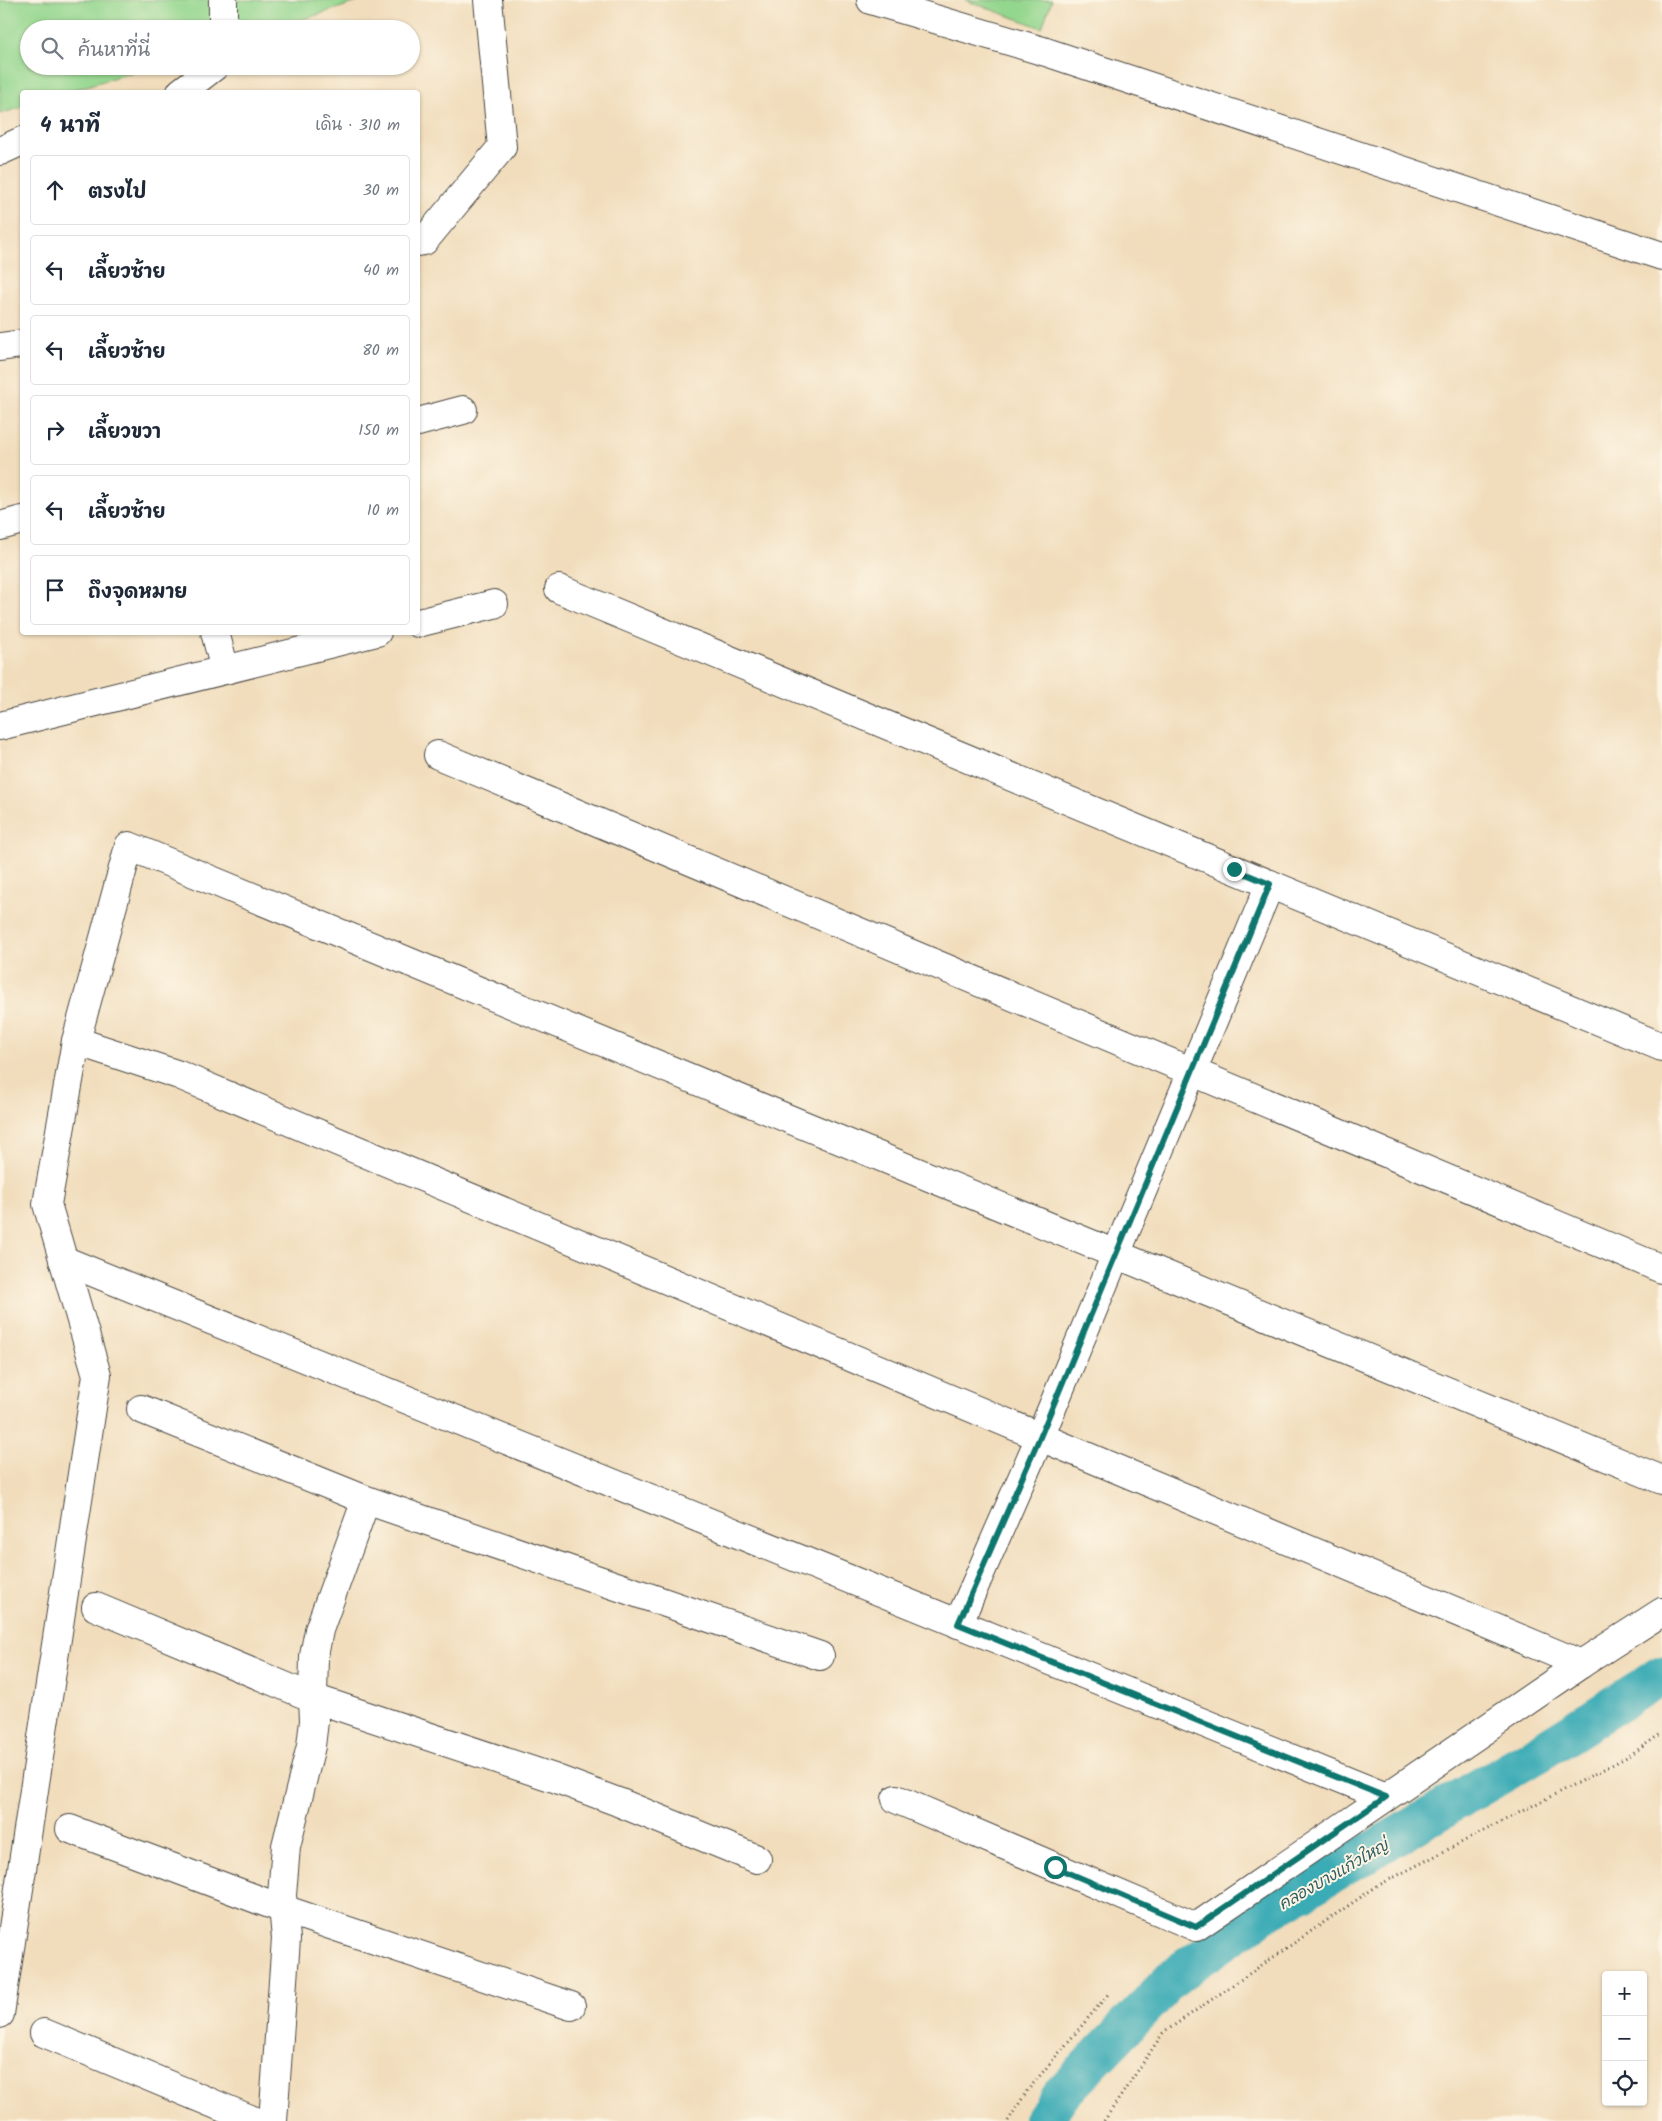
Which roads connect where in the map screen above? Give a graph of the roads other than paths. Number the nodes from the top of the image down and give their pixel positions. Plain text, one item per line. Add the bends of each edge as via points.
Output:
1 (223, 0) edge
2 (488, 0) edge
3 (870, 0) edge
4 (223, 20) edge
5 (203, 75) edge
6 (184, 90) edge
7 (20, 142) edge
8 (0, 151) edge
9 (420, 242) edge
10 (1662, 256) edge
11 (20, 344) edge
12 (0, 347) edge
13 (463, 410) dead end
14 (420, 421) edge
15 (20, 521) edge
16 (0, 526) edge
17 (559, 589) dead end
18 (494, 604) dead end
19 (420, 622) edge
20 (216, 635) edge
21 (365, 635) edge
22 (225, 670) junction
23 (0, 726) edge
24 (438, 755) dead end
25 (1270, 884) junction
26 (76, 1041) junction
27 (1662, 1047) edge
28 (1192, 1071) junction
29 (1115, 1254) junction
30 (63, 1260) junction
31 (1662, 1269) edge
32 (141, 1409) dead end
33 (1040, 1437) junction
34 (1662, 1480) edge
35 (366, 1500) junction
36 (96, 1607) dead end
37 (1662, 1612) edge
38 (958, 1624) junction
39 (820, 1656) dead end
40 (1581, 1664) junction
41 (313, 1698) junction
42 (1386, 1797) junction
43 (896, 1799) dead end
44 (70, 1829) dead end
45 (756, 1859) dead end
46 (283, 1909) junction
47 (572, 2006) dead end
48 (0, 2014) edge
49 (44, 2034) dead end
50 (255, 2121) edge
51 (273, 2121) edge

1 - 4 street
2 - 9 street via 502,147 424,241
3 - 10 street via 1046,52
5 - 6 street
7 - 8 street
11 - 12 street
13 - 14 street
15 - 16 street
17 - 25 street
18 - 19 street
20 - 22 street
21 - 22 street
22 - 23 street
24 - 28 street
25 - 27 street
25 - 28 street
26 - 29 street via 129,846
26 - 30 street via 47,1204
26 - 33 street via 179,1075
28 - 29 street
28 - 31 street
29 - 33 street
29 - 34 street
30 - 38 street
30 - 48 street via 97,1374
32 - 35 street
33 - 38 street
33 - 40 street
35 - 39 street
35 - 41 street via 319,1630 314,1656
36 - 41 street
37 - 40 street
38 - 42 street
40 - 42 street
41 - 45 street via 554,1778
41 - 46 street via 311,1746 285,1854
42 - 43 street via 1196,1927
44 - 46 street
46 - 47 street
46 - 51 street via 286,1938
49 - 50 street

